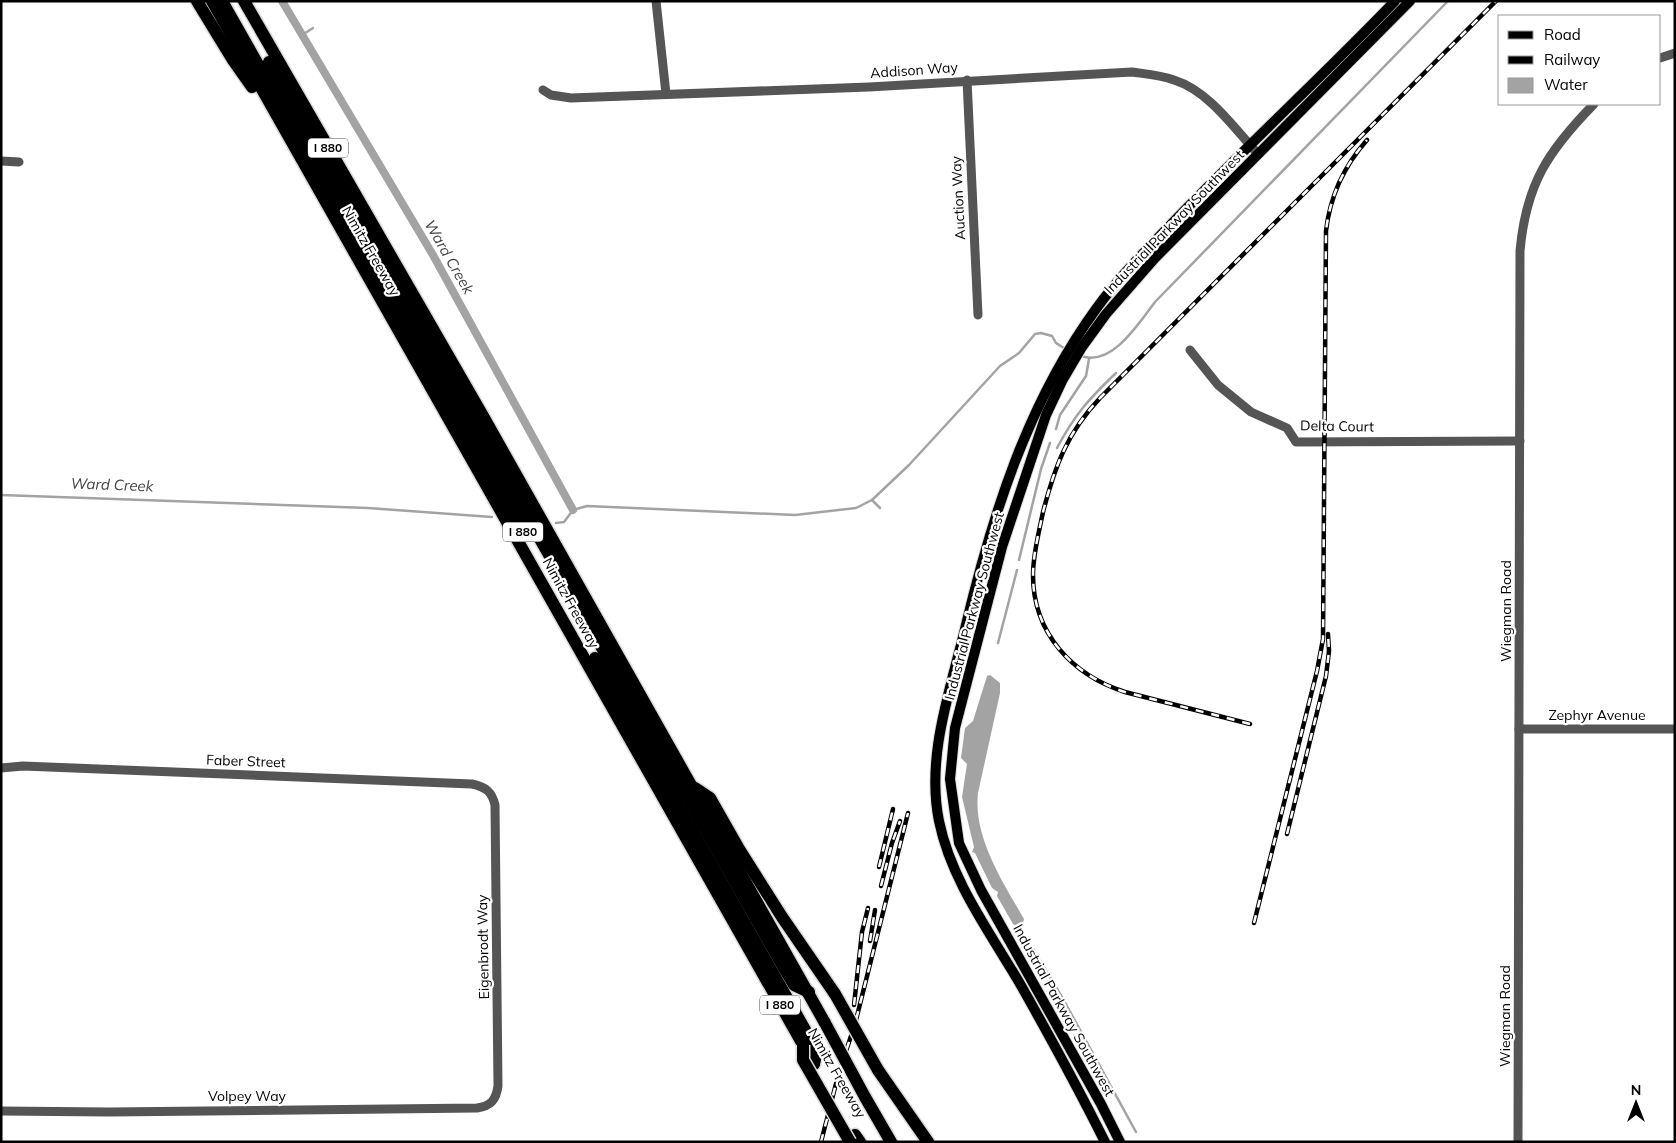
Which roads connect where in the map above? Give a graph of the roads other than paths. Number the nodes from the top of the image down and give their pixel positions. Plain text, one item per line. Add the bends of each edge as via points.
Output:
1 (197, 1) edge
2 (212, 1) edge
3 (222, 1) edge
4 (235, 1) edge
5 (244, 1) edge
6 (656, 1) edge
7 (1395, 1) edge
8 (1410, 1) edge
9 (1675, 53) edge
10 (1661, 58) edge
11 (967, 80) junction
12 (543, 90) dead end
13 (666, 94) junction
14 (1593, 105) edge
15 (287, 135) junction
16 (1249, 144) junction
17 (1258, 154) junction
18 (1, 161) edge
19 (19, 162) dead end
20 (978, 315) dead end
21 (1190, 350) dead end
22 (1058, 379) junction
23 (1520, 441) junction
24 (988, 538) junction
25 (1002, 547) junction
26 (1520, 729) junction
27 (1675, 729) edge
28 (1, 768) edge
29 (693, 787) junction
30 (488, 790) joint
31 (1008, 939) junction
32 (995, 941) junction
33 (808, 992) junction
34 (803, 1045) junction
35 (814, 1064) junction
36 (878, 1070) junction
37 (492, 1103) joint
38 (1, 1111) edge
39 (855, 1139) edge
40 (891, 1142) edge
41 (918, 1142) edge
42 (928, 1142) edge
43 (1105, 1142) edge
44 (1120, 1142) edge
45 (1518, 1142) edge

1 - 15 highway via 242,74
2 - 15 highway, Nimitz Freeway / I 880
3 - 35 highway, I 880 via 817,1050
4 - 33 highway, I 880 via 785,970 794,985
5 - 29 highway, Nimitz Freeway / I 880
6 - 13 street
7 - 16 main road, Industrial Parkway Southwest via 1339,60
8 - 17 main road, Industrial Parkway Southwest
9 - 10 street
11 - 13 street, Addison Way via 851,88
11 - 16 street, Addison Way via 1132,72 1154,74 1176,80 1196,91
11 - 20 street, Auction Way
12 - 13 street, Addison Way via 550,95 572,98
14 - 23 street, Wiegman Road via 1563,137 1544,164 1532,190 1522,227
15 - 34 highway, Nimitz Freeway / I 880
16 - 17 street, Addison Way
16 - 22 main road, Industrial Parkway Southwest via 1097,307
17 - 22 main road, Industrial Parkway Southwest via 1155,258 1106,314
18 - 19 street
21 - 23 street, Delta Court via 1218,385 1251,412 1287,428 1296,442
22 - 24 main road, Industrial Parkway Southwest via 1035,410
22 - 25 main road, Industrial Parkway Southwest
23 - 26 street, Wiegman Road
24 - 25 main road
24 - 32 main road, Industrial Parkway Southwest via 942,723 937,755 937,791 940,821 948,850 974,908
25 - 31 main road, Industrial Parkway Southwest via 955,728 950,779 959,843
26 - 27 street, Zephyr Avenue
26 - 45 street, Wiegman Road
28 - 30 street, Faber Street via 23,766 472,784
29 - 33 highway, Nimitz Freeway / I 880
29 - 36 highway, bridge via 710,798 782,917 835,994
30 - 37 street, Eigenbrodt Way via 493,797 495,812 498,1086
31 - 32 main road
31 - 44 main road, Industrial Parkway Southwest
32 - 43 main road, Industrial Parkway Southwest via 1048,1032
33 - 40 highway, Nimitz Freeway / I 880, bridge
34 - 35 highway, Nimitz Freeway / I 880
34 - 39 highway, bridge via 803,1060
35 - 39 highway, Nimitz Freeway / I 880
36 - 41 highway
36 - 42 highway
37 - 38 street, Volpey Way via 470,1108

